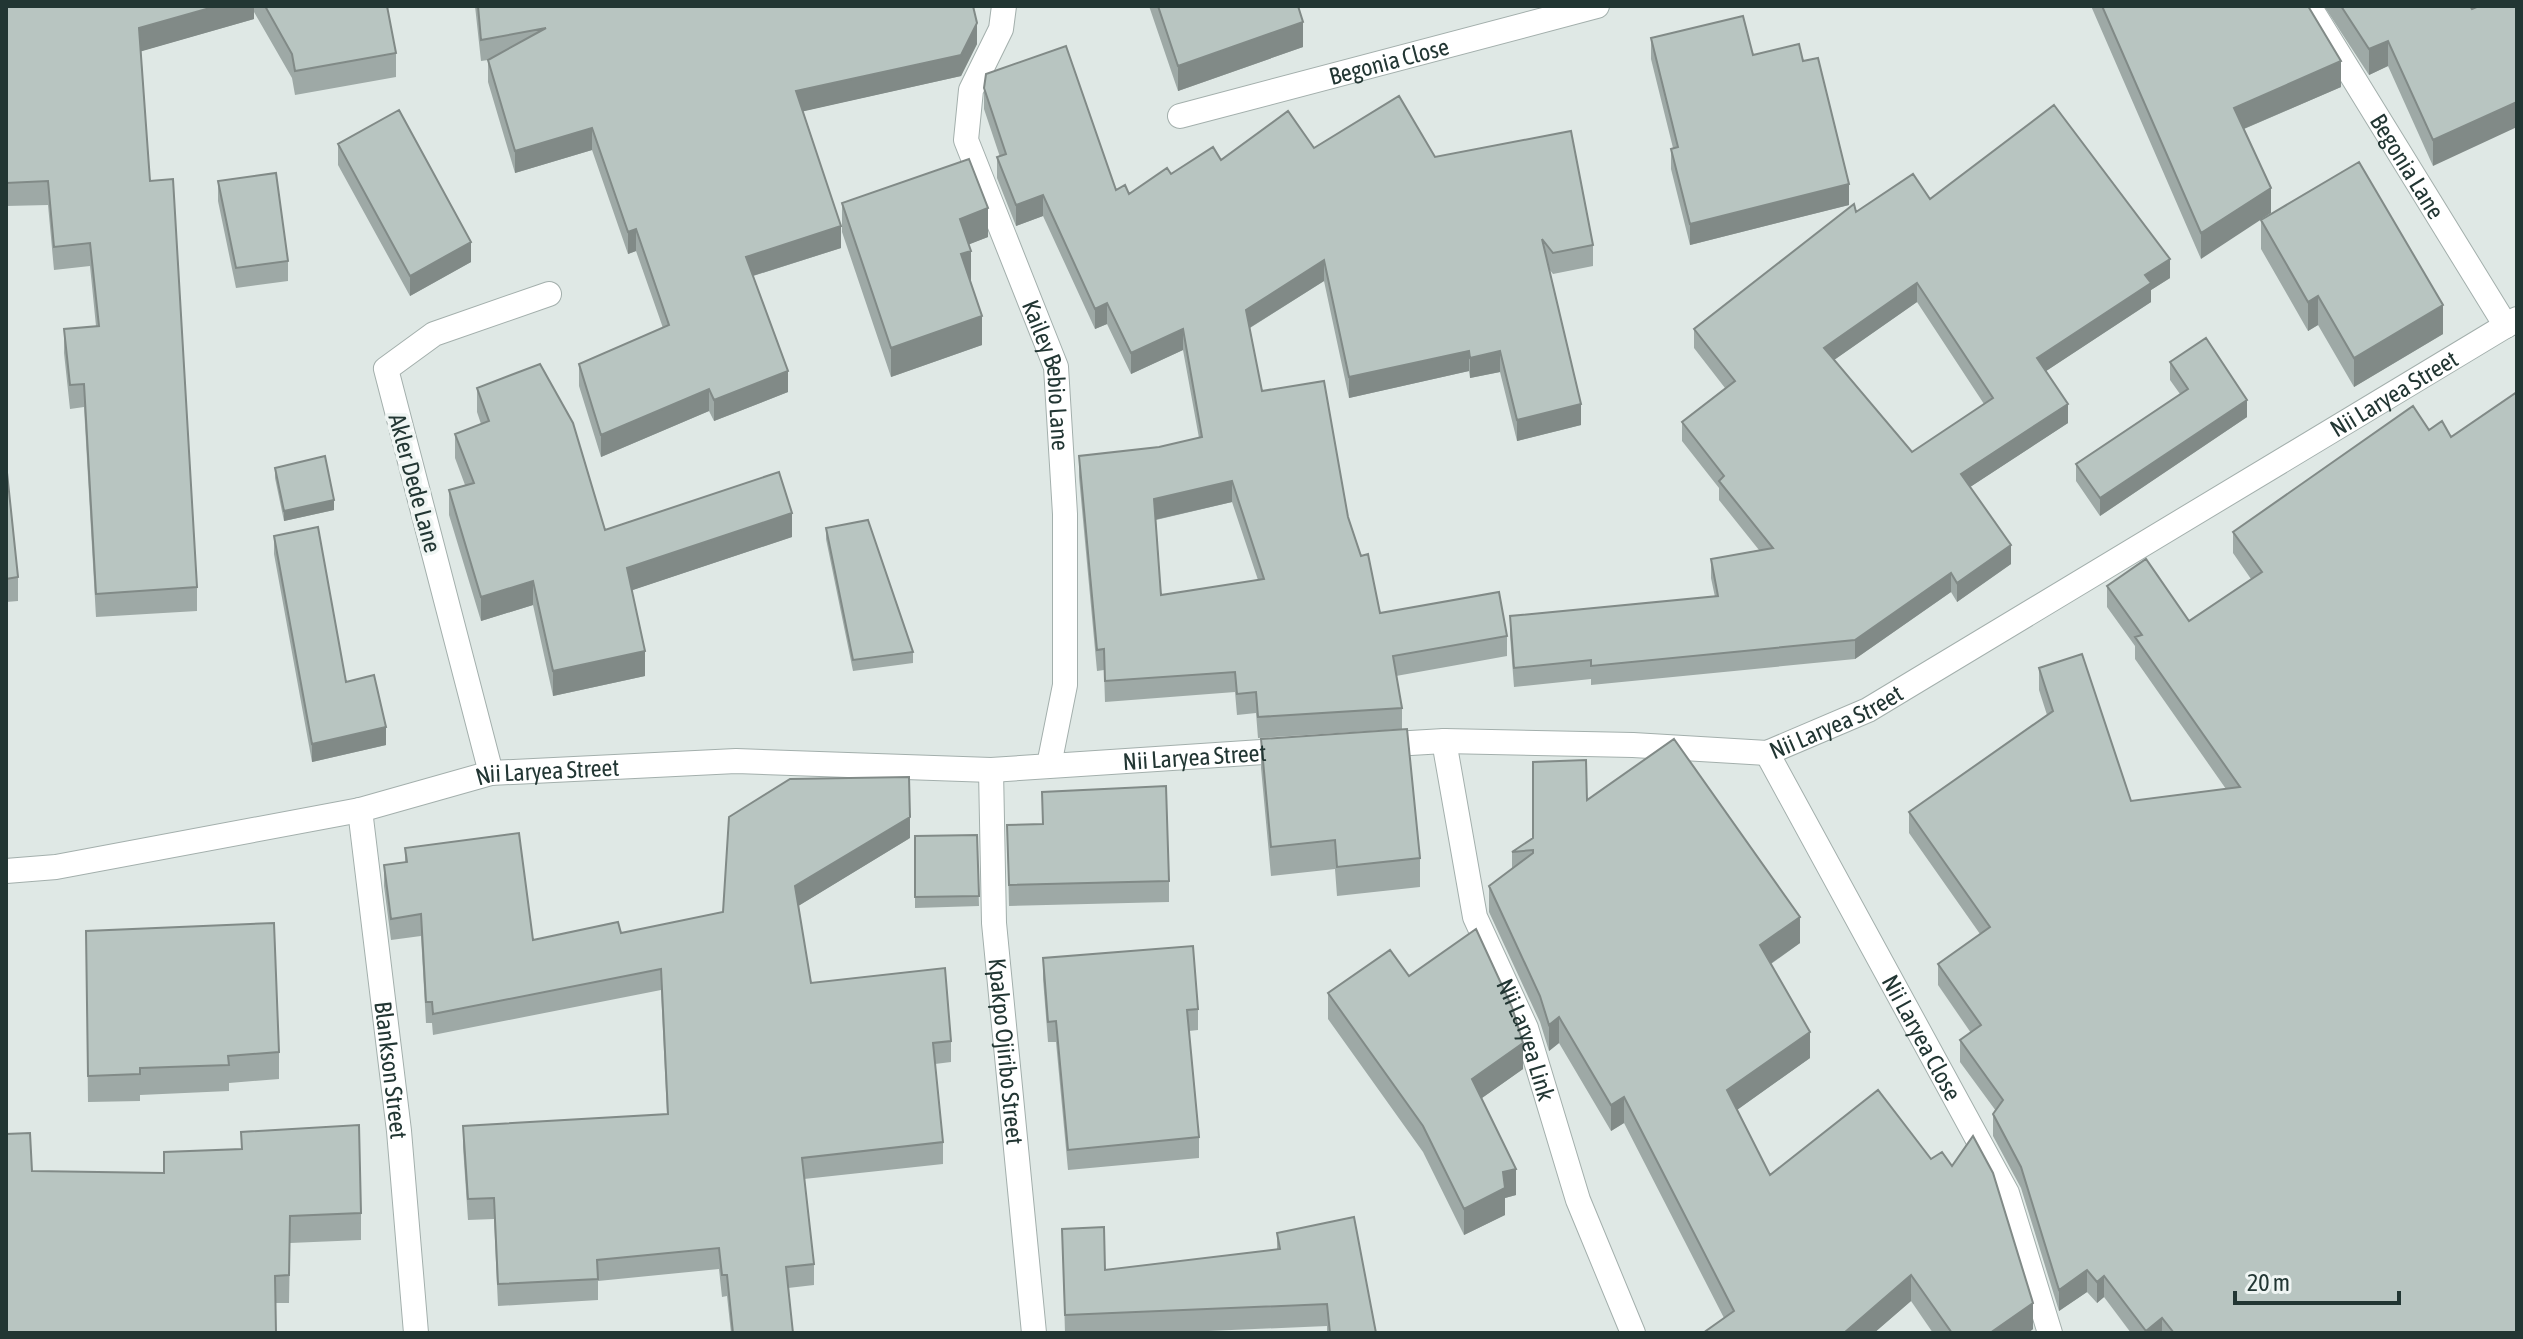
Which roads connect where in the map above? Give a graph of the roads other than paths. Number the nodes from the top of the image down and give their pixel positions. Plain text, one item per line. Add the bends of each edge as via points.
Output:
1 (1004, 6) edge
2 (1597, 6) edge
3 (2309, 6) edge
4 (1180, 116) dead end
5 (549, 294) dead end
6 (2511, 322) edge
7 (1444, 741) junction
8 (1349, 746) edge
9 (1318, 748) edge
10 (1767, 753) junction
11 (1049, 765) junction
12 (991, 770) junction
13 (491, 773) junction
14 (360, 810) junction
15 (6, 871) edge
16 (416, 1333) edge
17 (1034, 1333) edge
18 (1633, 1333) edge
19 (2050, 1333) edge

1 - 11 street, Kailey Bebio Lane via 1001,29 971,90 966,140 1056,367 1065,514 1065,685
2 - 4 street, Begonia Close
3 - 6 street, Begonia Lane
5 - 13 street, Akler Dede Lane via 434,334 386,369
6 - 10 street, Nii Laryea Street via 1868,710
7 - 8 street, Nii Laryea Street
7 - 10 street, Nii Laryea Street
7 - 18 street, Nii Laryea Link via 1475,917 1526,1028 1578,1200
9 - 11 street, Nii Laryea Street
10 - 19 street, Nii Laryea Close via 2007,1193
11 - 12 street, Nii Laryea Street
12 - 13 street, Nii Laryea Street via 736,761
12 - 17 street, Kpakpo Ojiribo Street via 994,923
13 - 14 street, Nii Laryea Street
14 - 15 street, Nii Laryea Street via 56,867
14 - 16 street, Blankson Street via 399,1131

